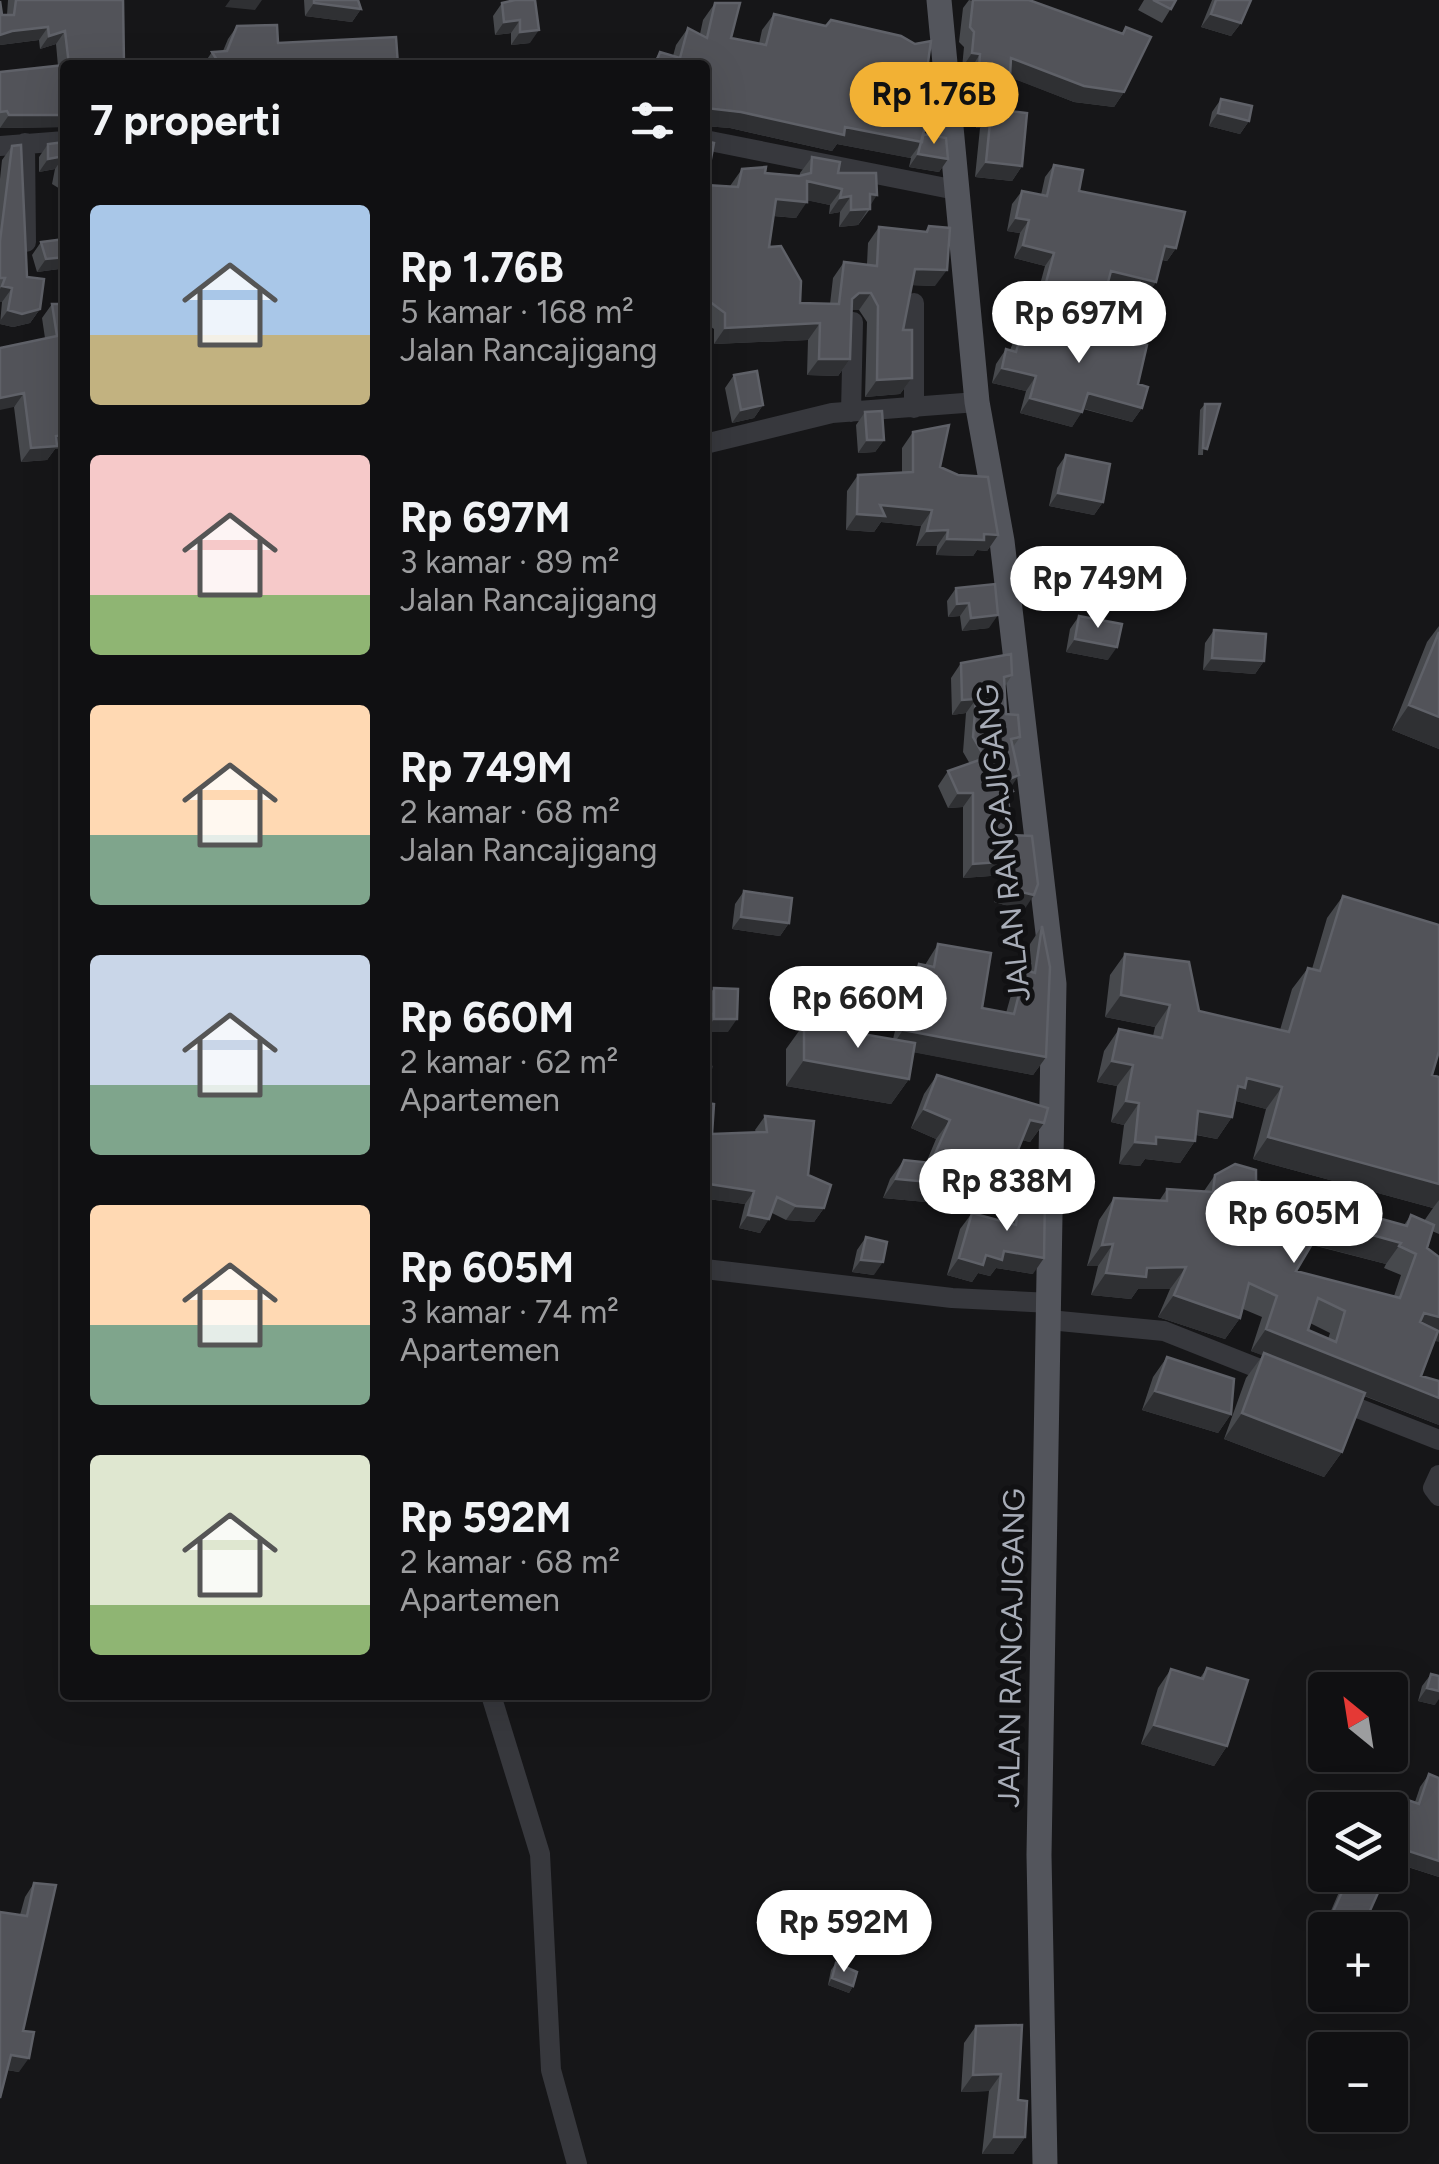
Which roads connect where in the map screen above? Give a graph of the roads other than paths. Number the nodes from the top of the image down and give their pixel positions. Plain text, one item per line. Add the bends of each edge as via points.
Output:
1 (940, 0) edge
2 (60, 141) edge
3 (710, 141) edge
4 (25, 144) junction
5 (0, 146) edge
6 (956, 190) junction
7 (26, 242) edge
8 (914, 303) edge
9 (854, 322) edge
10 (977, 402) junction
11 (914, 408) junction
12 (851, 412) junction
13 (710, 443) edge
14 (710, 1270) edge
15 (1050, 1312) junction
16 (1439, 1440) edge
17 (1439, 1475) edge
18 (1439, 1496) edge
19 (494, 1700) edge
20 (577, 2164) edge
21 (1045, 2164) edge

1 - 6 main road, JALAN RANCAJIGANG
2 - 4 street
3 - 6 street
4 - 5 street
4 - 7 street
6 - 10 main road, JALAN RANCAJIGANG
8 - 11 street
9 - 12 street
10 - 11 street
10 - 15 main road, JALAN RANCAJIGANG via 1002,540 1052,955
11 - 12 street
12 - 13 street
14 - 15 street
15 - 16 street via 1164,1331
15 - 21 main road, JALAN RANCAJIGANG via 1039,1855
17 - 18 street
19 - 20 street via 540,1854 551,2070

